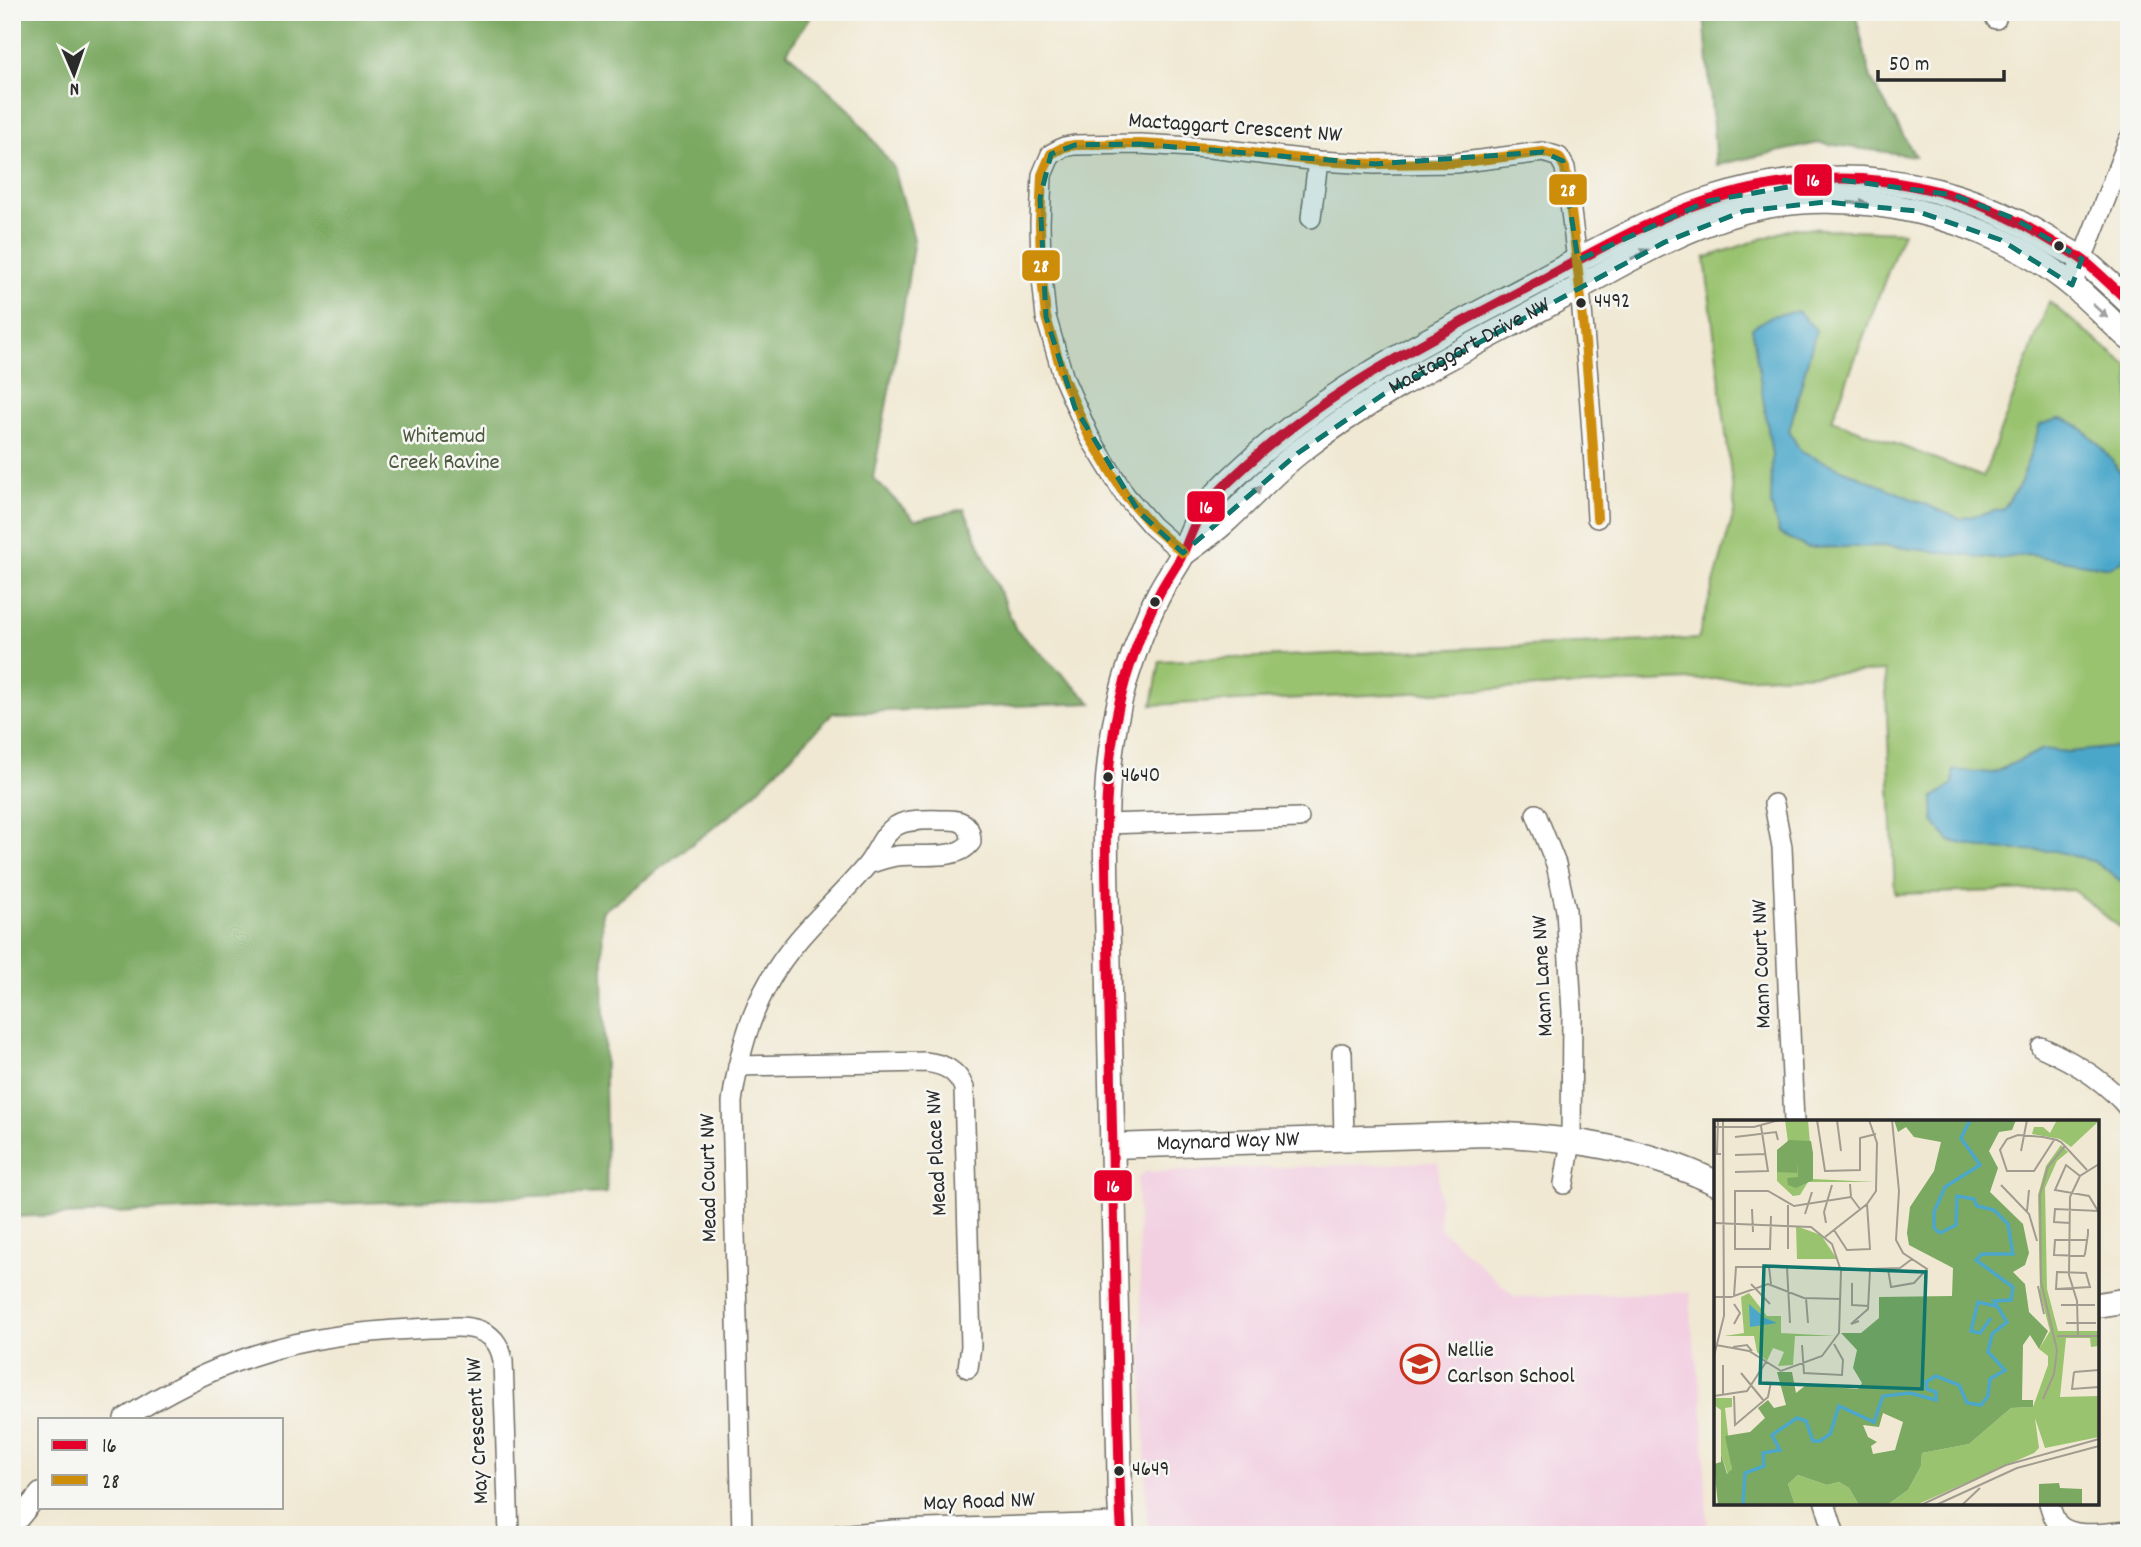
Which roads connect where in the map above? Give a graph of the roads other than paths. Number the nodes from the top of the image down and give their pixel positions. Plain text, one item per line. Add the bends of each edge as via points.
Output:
1 (2129, 139) edge
2 (1318, 161) junction
3 (1311, 218) dead end
4 (2082, 259) junction
5 (1578, 260) junction
6 (2072, 285) junction
7 (1581, 287) junction
8 (2129, 302) edge
9 (2129, 338) edge
10 (1597, 518) dead end
11 (1183, 553) junction
12 (1774, 804) dead end
13 (1536, 814) dead end
14 (1298, 818) dead end
15 (1106, 824) junction
16 (868, 864) junction
17 (2041, 1047) dead end
18 (1342, 1053) dead end
19 (737, 1066) junction
20 (2129, 1110) edge
21 (1794, 1120) edge
22 (1344, 1139) junction
23 (1571, 1141) junction
24 (1112, 1146) junction
25 (1714, 1182) edge
26 (1564, 1184) dead end
27 (2129, 1300) edge
28 (2099, 1305) edge
29 (968, 1368) dead end
30 (126, 1418) edge
31 (38, 1495) edge
32 (1826, 1505) edge
33 (2050, 1505) edge
34 (12, 1527) edge
35 (1122, 1529) edge
36 (979, 1531) edge
37 (2129, 1531) edge
38 (509, 1535) edge
39 (742, 1535) edge
40 (838, 1535) edge
41 (1835, 1535) edge

1 - 4 street
2 - 3 street
2 - 5 street, Mactaggart Crescent NW via 1424,164 1543,152 1559,157 1565,168
2 - 11 street, Mactaggart Crescent NW via 1140,144 1064,147 1046,162 1040,198 1043,291 1064,379 1089,436 1125,495
4 - 5 street, Mactaggart Drive NW via 2015,219 1954,195 1889,182 1834,179 1774,185 1708,201
4 - 6 street
4 - 8 street, Mactaggart Drive NW
5 - 7 street, Mactaggart Crescent NW
5 - 11 street, Mactaggart Drive NW via 1406,352 1308,414 1224,487 1202,512
7 -> 6 street, Mactaggart Drive NW via 1665,242 1726,217 1768,206 1826,201 1885,205 1946,218 2026,253
6 -> 9 street, Mactaggart Drive NW
7 - 10 street, Mactaggart Crescent NW
11 -> 7 street, Mactaggart Drive NW via 1221,526 1298,453 1364,406
11 - 15 street, Mactaggart Drive NW via 1150,613 1126,676 1110,757
12 - 21 street, Mann Court NW via 1782,847
13 - 23 street, Mann Lane NW via 1556,864 1566,909 1572,1012
14 - 15 street
15 - 24 street, Mactaggart Drive NW
16 - 16 street, Mead Court NW via 897,856 961,852 971,842 970,828 949,820 897,825
16 - 19 street, Mead Court NW via 771,978 750,1022
17 - 20 street via 2078,1065
18 - 22 street
19 - 29 street, Mead Place NW via 925,1062 956,1074 964,1088
19 - 39 street, Mead Court NW via 732,1102
22 - 23 street, Maynard Way NW via 1487,1135
22 - 24 street, Maynard Way NW
23 - 25 street, Maynard Way NW via 1654,1159
23 - 26 street
24 - 35 street, Mactaggart Drive NW
27 - 28 street
30 - 38 street, May Crescent NW via 186,1383 282,1347 378,1331 475,1329 492,1338 503,1361
31 - 34 street
32 - 41 street
33 - 37 street via 2059,1525 2066,1529
35 - 36 street, May Road NW
36 - 40 street, May Road NW

